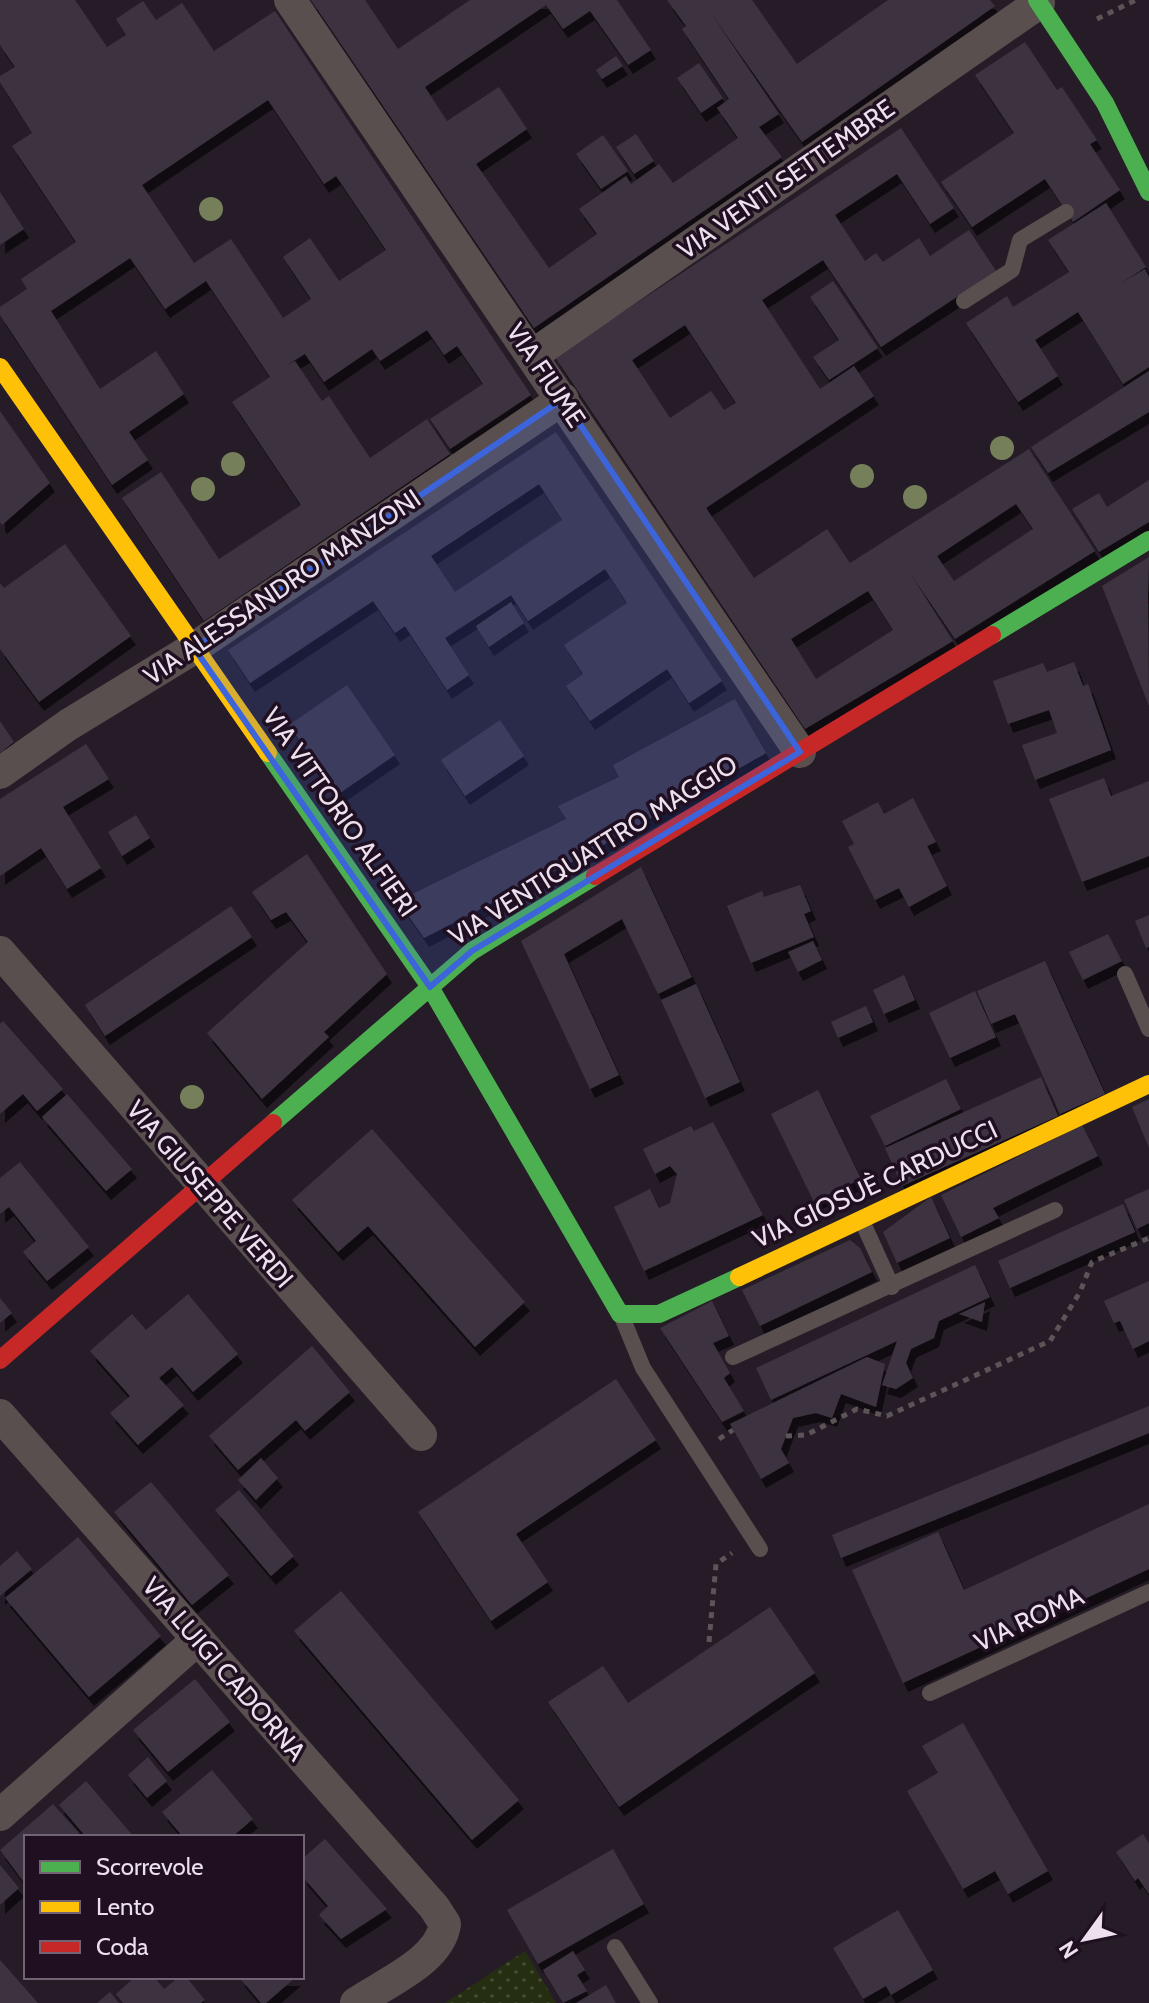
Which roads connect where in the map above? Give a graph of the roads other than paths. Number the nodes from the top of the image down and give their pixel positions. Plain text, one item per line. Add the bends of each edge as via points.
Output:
1 (290, 0) edge
2 (1038, 2) edge
3 (1149, 192) edge
4 (1066, 212) dead end
5 (964, 301) dead end
6 (533, 355) junction
7 (0, 367) edge
8 (563, 399) junction
9 (1149, 540) edge
10 (194, 648) junction
11 (800, 752) junction
12 (0, 773) edge
13 (0, 952) edge
14 (1125, 974) dead end
15 (430, 987) junction
16 (1149, 1029) edge
17 (1149, 1084) edge
18 (202, 1184) junction
19 (1055, 1210) dead end
20 (861, 1219) junction
21 (892, 1287) junction
22 (620, 1314) junction
23 (733, 1357) dead end
24 (0, 1360) edge
25 (0, 1415) edge
26 (421, 1435) dead end
27 (756, 1544) road end
28 (1149, 1592) edge
29 (198, 1639) junction
30 (930, 1693) dead end
31 (0, 1815) edge
32 (615, 1947) dead end
33 (356, 2003) edge
34 (650, 2003) edge

1 - 6 street, VIA FIUME
2 - 3 street via 1105,103 1132,170
2 - 6 street, VIA VENTI SETTEMBRE
4 - 5 lane via 1020,240 1012,270
6 - 8 street, VIA FIUME
7 - 10 street, VIA VITTORIO ALFIERI
8 - 10 street, VIA ALESSANDRO MANZONI
8 - 11 street, VIA FIUME
9 - 11 street, VIA VENTIQUATTRO MAGGIO
10 - 12 street, VIA ALESSANDRO MANZONI
10 - 15 street, VIA VITTORIO ALFIERI
11 - 15 street, VIA VENTIQUATTRO MAGGIO via 472,951
13 - 18 street, VIA GIUSEPPE VERDI
14 - 16 lane
15 - 18 street, VIA VENTIQUATTRO MAGGIO
15 - 22 street, VIA VITTORIO ALFIERI
17 - 20 street, VIA GIOSUÈ CARDUCCI
18 - 24 street, VIA VENTIQUATTRO MAGGIO
18 - 26 street, VIA GIUSEPPE VERDI
19 - 21 lane
20 - 21 lane
20 - 22 street, VIA GIOSUÈ CARDUCCI via 659,1314
21 - 23 lane
22 - 27 lane, VIA VITTORIO ALFIERI via 643,1368
25 - 29 street, VIA LUIGI CADORNA
28 - 30 lane, VIA ROMA
29 - 31 street
29 - 33 street, VIA LUIGI CADORNA via 445,1924 443,1940 431,1953
32 - 34 lane

